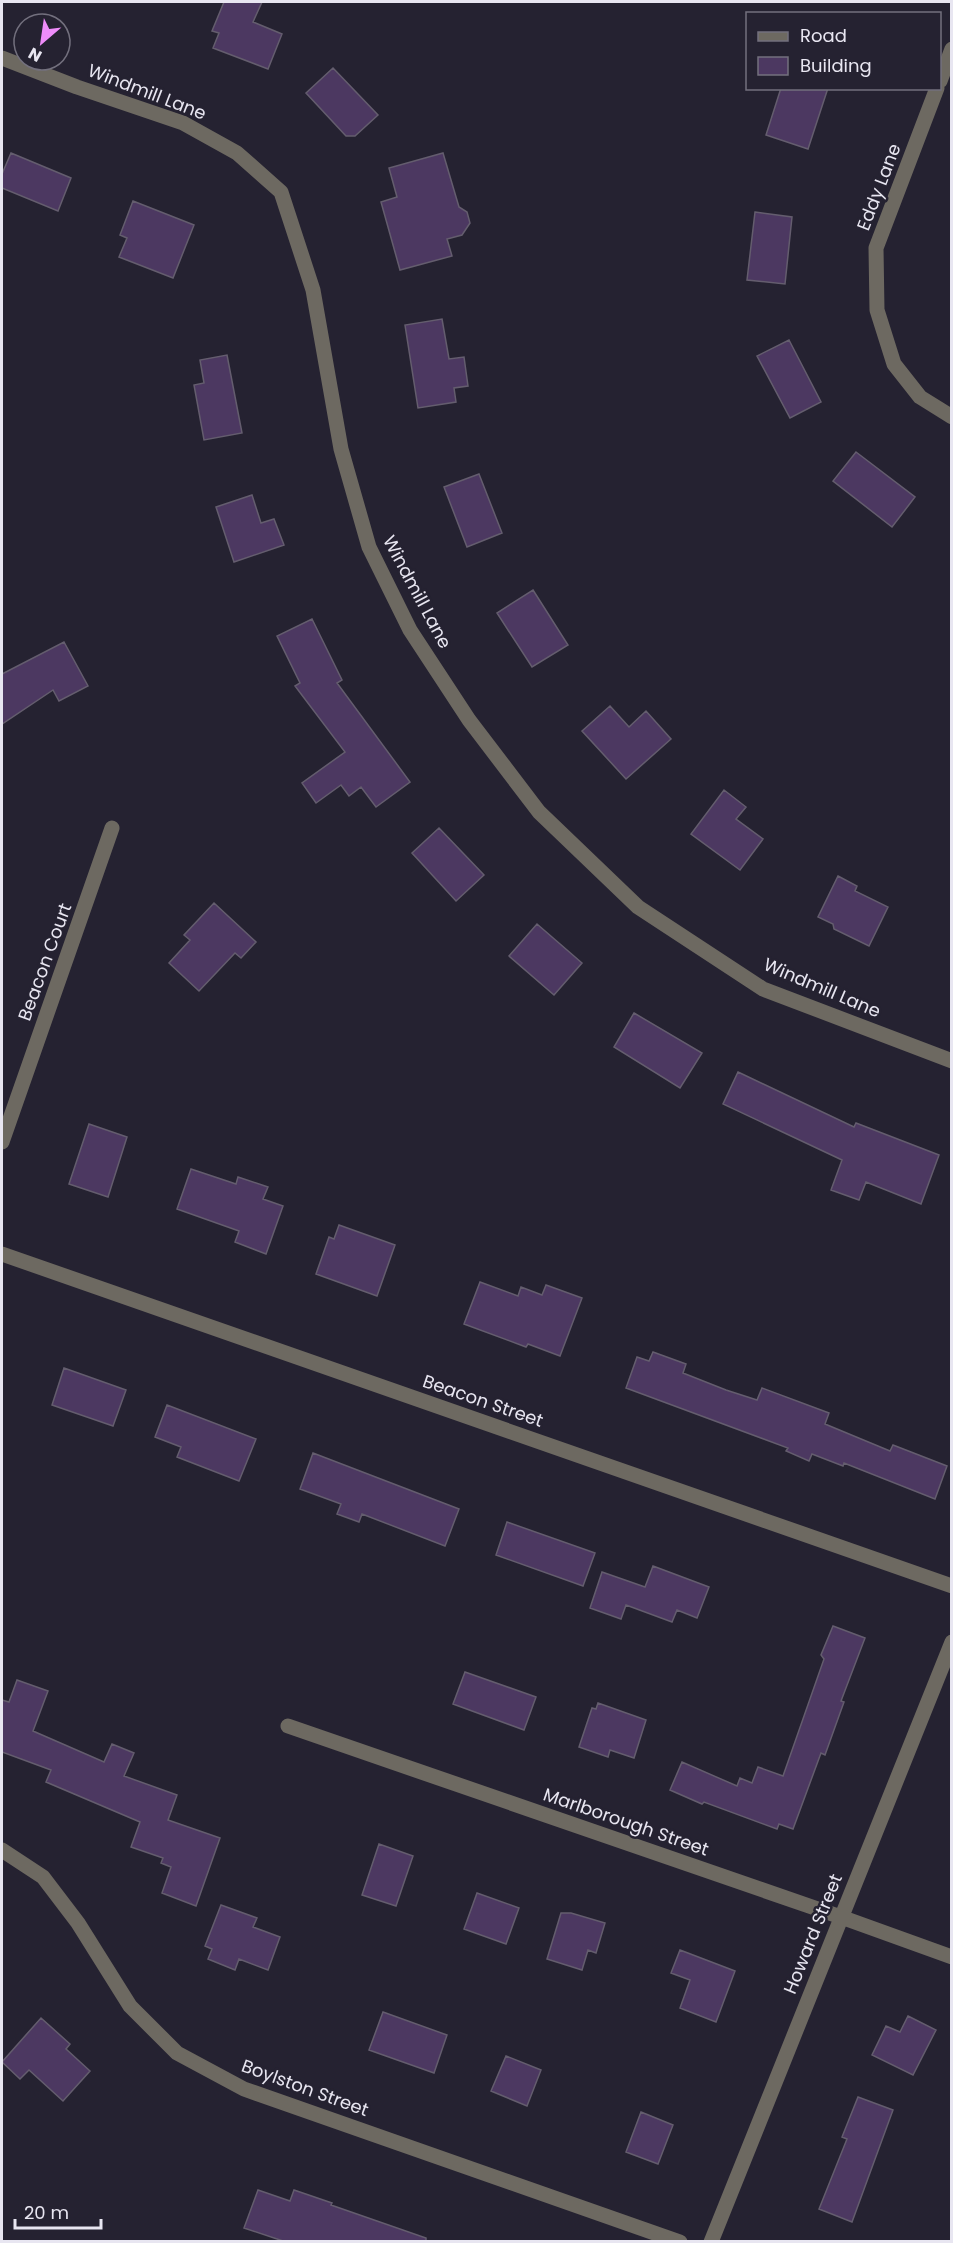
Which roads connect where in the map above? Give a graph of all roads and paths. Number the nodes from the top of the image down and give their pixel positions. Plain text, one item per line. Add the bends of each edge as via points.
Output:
1 (951, 49) edge
2 (2, 58) edge
3 (941, 76) edge
4 (936, 90) edge
5 (951, 417) edge
6 (112, 828) dead end
7 (951, 1061) edge
8 (2, 1143) edge
9 (2, 1254) edge
10 (951, 1586) edge
11 (951, 1642) edge
12 (288, 1726) dead end
13 (2, 1850) edge
14 (841, 1917) junction
15 (951, 1957) edge
16 (680, 2241) edge
17 (711, 2241) edge

1 - 3 street
2 - 7 street, Windmill Lane via 183,123 237,153 281,192 313,290 341,449 369,547 410,630 469,720 539,812 638,907 763,989
4 - 5 street, Eddy Lane via 876,248 877,310 894,364 920,397
6 - 8 street, Beacon Court
9 - 10 street, Beacon Street
11 - 14 street, Howard Street
12 - 14 street, Marlborough Street
13 - 16 street, Boylston Street via 43,1877 78,1923 130,2006 177,2054 244,2089
14 - 15 street, Marlborough Street
14 - 17 street, Howard Street

